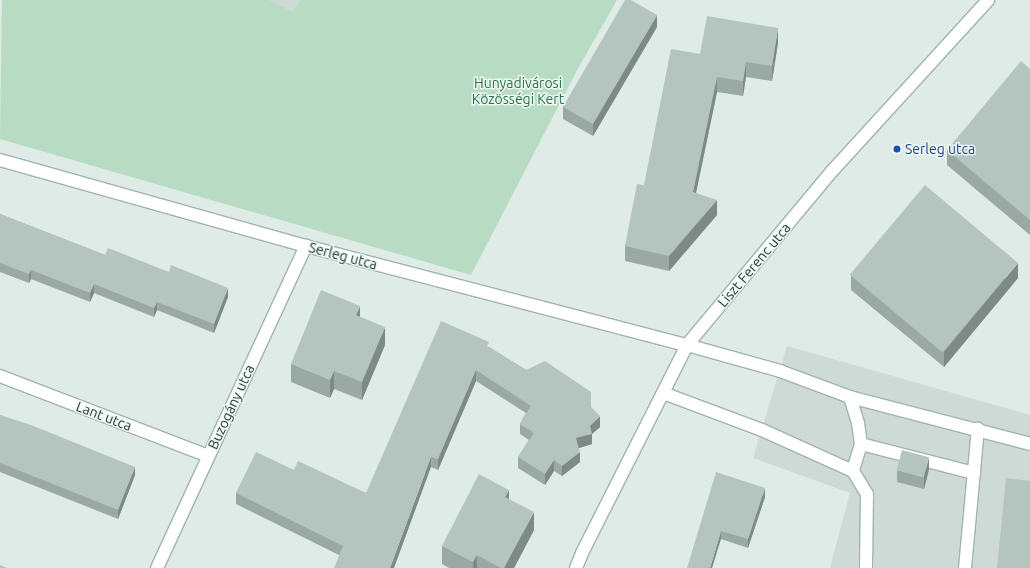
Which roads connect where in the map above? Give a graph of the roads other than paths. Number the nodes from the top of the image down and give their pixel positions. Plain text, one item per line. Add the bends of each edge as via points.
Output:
1 (988, 0) edge
2 (0, 160) edge
3 (306, 246) junction
4 (687, 345) junction
5 (0, 376) edge
6 (663, 394) junction
7 (850, 397) junction
8 (978, 430) junction
9 (861, 444) junction
10 (1030, 444) edge
11 (208, 456) junction
12 (853, 471) junction
13 (974, 473) junction
14 (157, 568) edge
15 (576, 568) edge
16 (866, 568) edge
17 (965, 568) edge

1 - 4 street, Liszt Ferenc utca via 833,170
2 - 3 street, Serleg utca
3 - 4 street, Serleg utca
3 - 11 street, Buzogány utca
4 - 6 street, Liszt Ferenc utca
4 - 7 street, Serleg utca via 780,371
5 - 11 street, Lant utca
6 - 12 street via 762,430
6 - 15 street, Liszt Ferenc utca
7 - 8 street, Serleg utca
7 - 9 street
8 - 10 street, Serleg utca
8 - 13 street
9 - 12 street
9 - 13 street
11 - 14 street, Buzogány utca
12 - 16 street via 867,494
13 - 17 street

